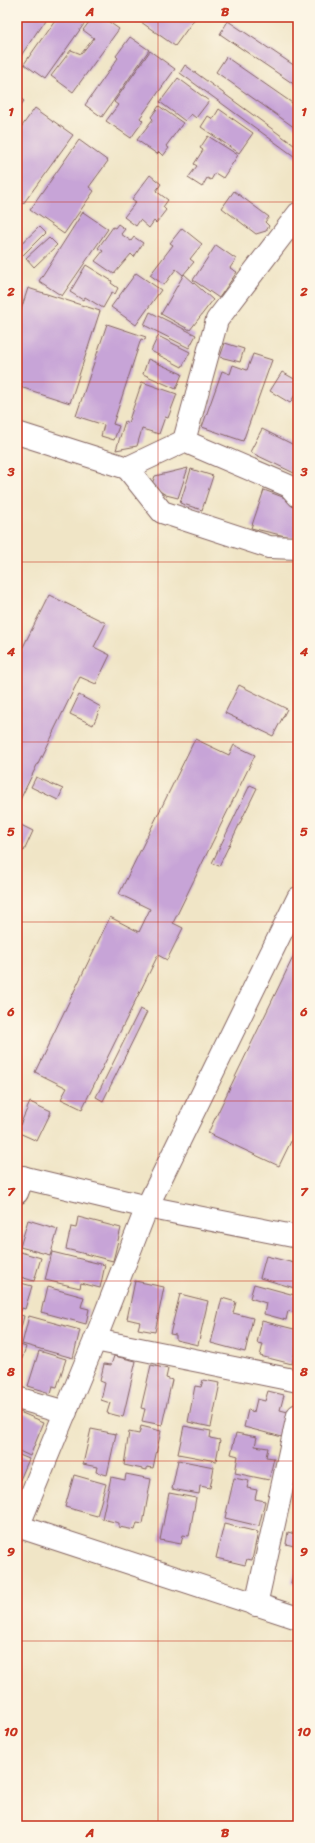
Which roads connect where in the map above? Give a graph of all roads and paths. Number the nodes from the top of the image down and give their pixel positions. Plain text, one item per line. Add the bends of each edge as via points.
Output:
1 (298, 214) edge
2 (17, 433) edge
3 (184, 441) junction
4 (127, 468) junction
5 (298, 496) edge
6 (298, 548) edge
7 (298, 898) edge
8 (19, 1182) edge
9 (147, 1207) junction
10 (298, 1237) edge
11 (95, 1340) junction
12 (298, 1381) edge
13 (17, 1398) edge
14 (66, 1412) junction
15 (298, 1415) edge
16 (18, 1527) edge
17 (256, 1605) junction
18 (298, 1618) edge

1 - 3 street via 217,320
2 - 4 street
3 - 4 street
3 - 5 street via 289,486
4 - 6 street via 162,512 269,548
7 - 9 street
8 - 9 street
9 - 10 street
9 - 11 street
11 - 12 street
11 - 14 street
13 - 14 street
14 - 16 street
15 - 17 street
16 - 17 street
17 - 18 street

